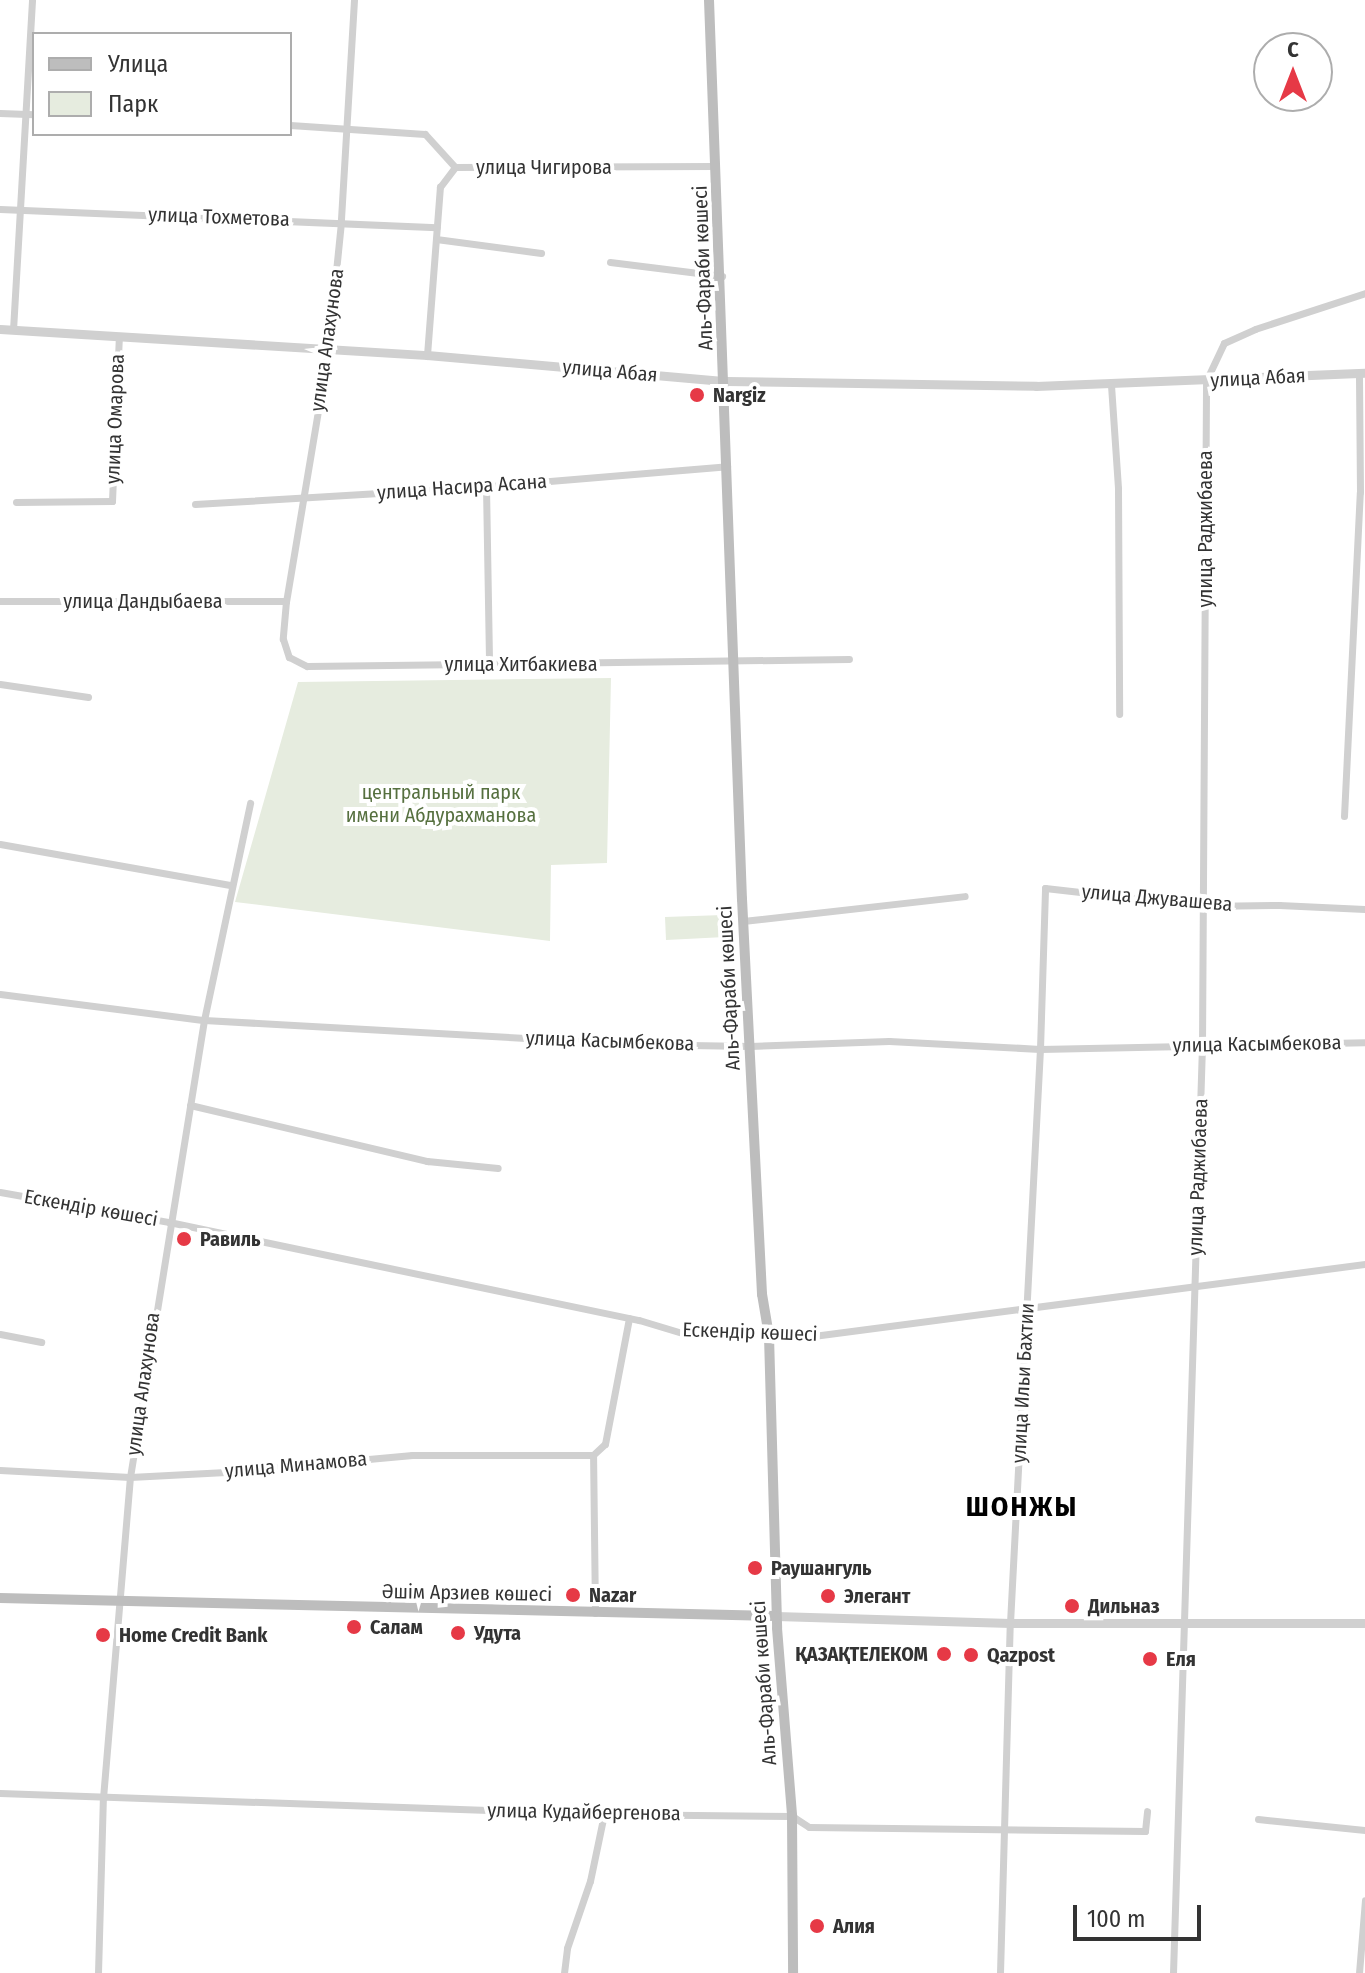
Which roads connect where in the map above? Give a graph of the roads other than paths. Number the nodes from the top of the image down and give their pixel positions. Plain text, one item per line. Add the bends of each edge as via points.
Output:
1 (32, 0) edge
2 (354, 0) edge
3 (709, 0) edge
4 (0, 113) edge
5 (24, 114) junction
6 (32, 114) edge
7 (292, 125) edge
8 (348, 127) junction
9 (717, 166) junction
10 (455, 167) junction
11 (0, 209) edge
12 (19, 210) junction
13 (341, 222) junction
14 (437, 227) junction
15 (436, 239) junction
16 (541, 253) dead end
17 (610, 262) dead end
18 (722, 276) junction
19 (1365, 293) edge
20 (0, 329) edge
21 (13, 330) junction
22 (119, 337) junction
23 (328, 351) junction
24 (427, 355) junction
25 (1362, 373) edge
26 (726, 381) junction
27 (1206, 381) junction
28 (1111, 385) junction
29 (728, 466) junction
30 (486, 487) junction
31 (1362, 492) edge
32 (306, 497) junction
33 (16, 502) dead end
34 (195, 504) dead end
35 (0, 601) edge
36 (286, 601) junction
37 (1355, 625) junction
38 (1365, 625) edge
39 (849, 659) dead end
40 (735, 663) junction
41 (489, 664) junction
42 (307, 666) joint
43 (0, 684) edge
44 (88, 697) dead end
45 (1119, 714) dead end
46 (250, 803) dead end
47 (1344, 816) dead end
48 (0, 844) edge
49 (231, 885) junction
50 (1045, 888) joint
51 (965, 896) dead end
52 (1203, 906) junction
53 (1365, 909) edge
54 (743, 921) junction
55 (0, 994) edge
56 (204, 1020) junction
57 (1365, 1042) edge
58 (1202, 1045) junction
59 (750, 1046) junction
60 (1040, 1049) junction
61 (190, 1105) junction
62 (498, 1168) dead end
63 (0, 1192) edge
64 (169, 1222) junction
65 (1365, 1264) edge
66 (1195, 1287) junction
67 (1027, 1306) junction
68 (629, 1318) junction
69 (0, 1334) edge
70 (769, 1336) junction
71 (41, 1342) dead end
72 (593, 1455) junction
73 (0, 1470) edge
74 (130, 1477) junction
75 (0, 1598) edge
76 (120, 1602) junction
77 (595, 1614) junction
78 (776, 1616) junction
79 (1010, 1623) junction
80 (1365, 1623) edge
81 (1185, 1624) junction
82 (0, 1793) edge
83 (103, 1798) junction
84 (1147, 1811) dead end
85 (604, 1814) junction
86 (792, 1816) junction
87 (1258, 1819) dead end
88 (1004, 1829) junction
89 (1365, 1830) edge
90 (1365, 1900) edge
91 (98, 1973) edge
92 (564, 1973) edge
93 (793, 1973) edge
94 (1000, 1973) edge
95 (1173, 1973) edge
96 (1359, 1973) edge

1 - 5 street
2 - 8 street, улица Алахунова
3 - 9 main road, Аль-Фараби көшесі
4 - 5 street
5 - 6 street
5 - 12 street
7 - 8 street, улица Чигирова
8 - 10 street, улица Чигирова via 425,134
8 - 13 street, улица Алахунова
9 - 10 street, улица Чигирова
9 - 18 main road, Аль-Фараби көшесі
10 - 14 street via 440,187
11 - 12 street, улица Тохметова
12 - 13 street, улица Тохметова
12 - 21 street
13 - 14 street, улица Тохметова
13 - 23 street, улица Алахунова
14 - 15 street
15 - 16 street
15 - 24 street
17 - 18 street
18 - 26 main road, Аль-Фараби көшесі
19 - 27 street via 1224,343
20 - 21 street, улица Абая
21 - 22 street, улица Абая
22 - 23 street, улица Абая
22 - 33 street, улица Омарова via 112,501
23 - 24 street, улица Абая
23 - 32 street, улица Алахунова
24 - 26 street, улица Абая
25 - 27 street, улица Абая
25 - 31 street
26 - 28 street, улица Абая
26 - 29 main road, Аль-Фараби көшесі
27 - 28 street, улица Абая
27 - 52 street, улица Раджибаева
28 - 45 street via 1118,489
29 - 30 street, улица Насира Асана
29 - 40 main road, Аль-Фараби көшесі
30 - 32 street, улица Насира Асана
30 - 41 street
31 - 37 street
32 - 34 street, улица Насира Асана
32 - 36 street, улица Алахунова
35 - 36 street, улица Дандыбаева
36 - 42 street, улица Алахунова via 283,639 289,657
37 - 38 street
37 - 47 street
39 - 40 street, улица Хитбакиева
40 - 41 street, улица Хитбакиева
40 - 54 main road, Аль-Фараби көшесі
41 - 42 street, улица Хитбакиева
43 - 44 street
46 - 49 street, улица Алахунова
48 - 49 street
49 - 56 street, улица Алахунова
50 - 52 street, улица Джувашева
50 - 60 street, улица Ильи Бахтии
51 - 54 street
52 - 53 street, улица Джувашева
52 - 58 street, улица Раджибаева
54 - 59 main road, Аль-Фараби көшесі
55 - 56 street, улица Касымбекова
56 - 59 street, улица Касымбекова
56 - 61 street, улица Алахунова
57 - 58 street, улица Касымбекова
58 - 60 street, улица Касымбекова
58 - 66 street, улица Раджибаева
59 - 60 street, улица Касымбекова via 889,1041
59 - 70 main road, Аль-Фараби көшесі via 762,1294
60 - 67 street, улица Ильи Бахтии
61 - 62 street via 427,1161
61 - 64 street, улица Алахунова
63 - 64 street, Ескендір көшесі
64 - 68 street, Ескендір көшесі
64 - 74 street, улица Алахунова
65 - 66 street, Ескендір көшесі
66 - 67 street, Ескендір көшесі
66 - 81 street, улица Раджибаева
67 - 70 street, Ескендір көшесі via 798,1338
67 - 79 street, улица Ильи Бахтии
68 - 70 street, Ескендір көшесі via 682,1333
68 - 72 street via 605,1444
69 - 71 street
70 - 78 main road, Аль-Фараби көшесі
72 - 74 street, улица Минамова via 412,1455
72 - 77 street
73 - 74 street, улица Минамова
74 - 76 street, улица Алахунова
75 - 76 main road, Әшім Арзиев көшесі
76 - 77 main road, Әшім Арзиев көшесі
76 - 83 street, улица Алахунова
77 - 78 main road, Әшім Арзиев көшесі
78 - 79 street, Әшім Арзиев көшесі
78 - 86 main road, Аль-Фараби көшесі
79 - 81 street, Әшім Арзиев көшесі
79 - 88 street, улица Ильи Бахтии
80 - 81 street, Әшім Арзиев көшесі
81 - 95 street, улица Раджибаева
82 - 83 street, улица Кудайбергенова
83 - 85 street, улица Кудайбергенова
83 - 91 street, улица Алахунова
84 - 88 street, улица Кудайбергенова via 1145,1831
85 - 86 street, улица Кудайбергенова
85 - 92 street
86 - 88 street, улица Кудайбергенова via 809,1827
86 - 93 main road, Аль-Фараби көшесі
87 - 89 street
88 - 94 street, улица Ильи Бахтии
90 - 96 street

